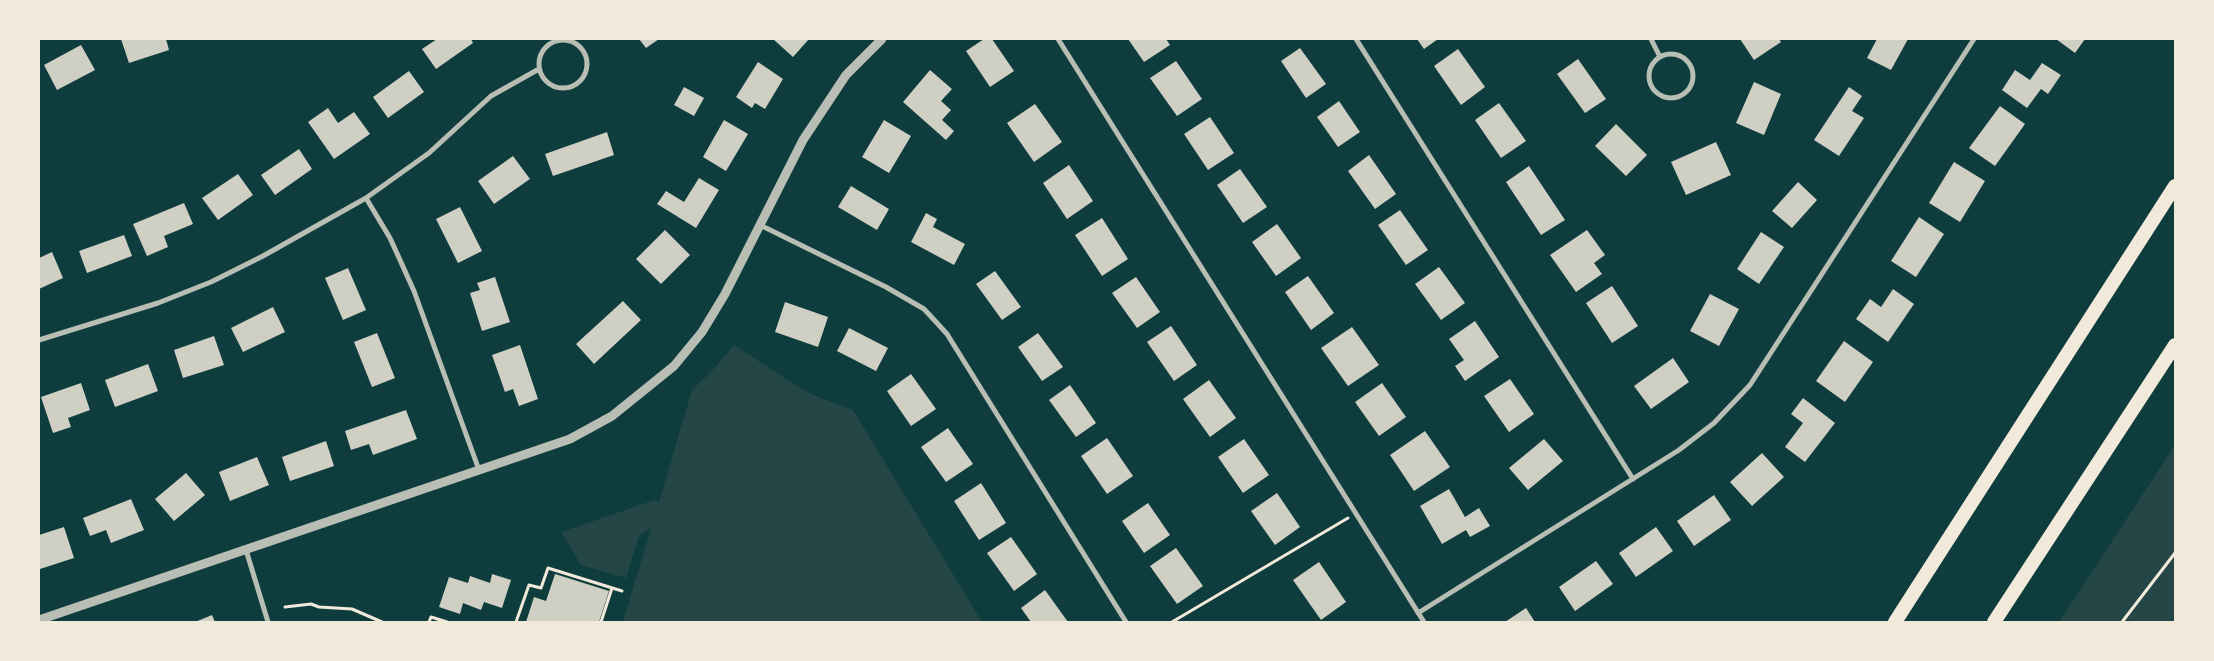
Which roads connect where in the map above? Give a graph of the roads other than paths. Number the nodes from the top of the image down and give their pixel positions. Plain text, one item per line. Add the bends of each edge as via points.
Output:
1 (882, 39) edge
2 (1058, 39) edge
3 (1356, 39) edge
4 (1651, 39) edge
5 (1974, 39) edge
6 (1660, 57) junction
7 (539, 69) junction
8 (2175, 186) edge
9 (366, 198) junction
10 (760, 225) junction
11 (39, 340) edge
12 (2175, 345) edge
13 (479, 470) junction
14 (1633, 479) junction
15 (246, 550) junction
16 (1418, 613) junction
17 (39, 620) edge
18 (268, 622) edge
19 (1126, 622) edge
20 (1424, 622) edge
21 (1895, 622) edge
22 (1994, 622) edge

1 - 10 street via 846,75 803,140
2 - 16 street
3 - 14 street
4 - 6 street
5 - 14 street via 1750,385 1714,424
6 - 6 street via 1650,68 1650,84 1668,98 1682,95 1692,84 1692,68 1675,54
7 - 7 street via 553,86 568,88 585,74 587,59 573,42 558,40 551,42 541,54
7 - 9 street via 491,96 429,153
8 - 21 highway
9 - 11 street via 211,282 158,303
9 - 13 street via 390,238 414,291
10 - 13 street via 702,332 674,366 653,385 612,416 570,439
10 - 19 street via 886,287 924,309 938,323
12 - 22 highway
13 - 15 street
14 - 16 street
15 - 17 street
15 - 18 street
16 - 20 street

